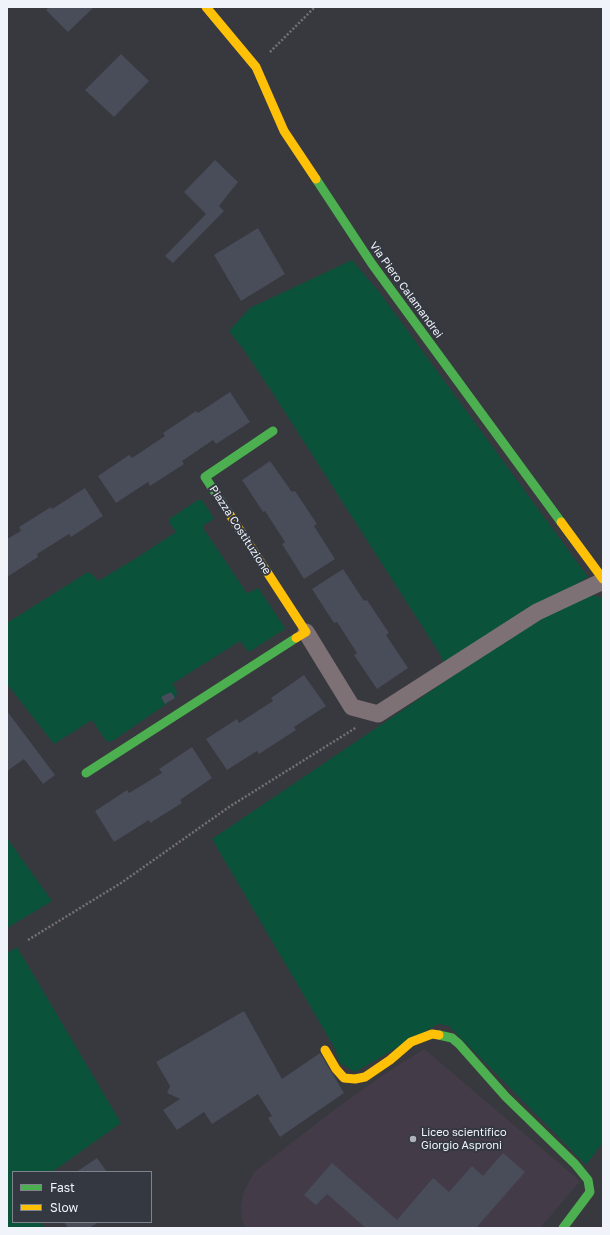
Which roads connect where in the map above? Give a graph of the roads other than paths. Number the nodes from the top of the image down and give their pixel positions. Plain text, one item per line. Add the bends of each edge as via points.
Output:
1 (206, 7) edge
2 (273, 431) dead end
3 (603, 580) edge
4 (306, 632) junction
5 (86, 773) dead end
6 (325, 1050) dead end
7 (563, 1228) edge

1 - 3 street, Via Piero Calamandrei via 256,67 284,131 372,264
2 - 4 street, Piazza Costituzione via 205,477
3 - 4 street, Piazza Costituzione via 537,612 378,714 352,707
4 - 5 street
6 - 7 street via 344,1078 355,1079 365,1077 411,1042 432,1034 452,1038 588,1180 590,1192

